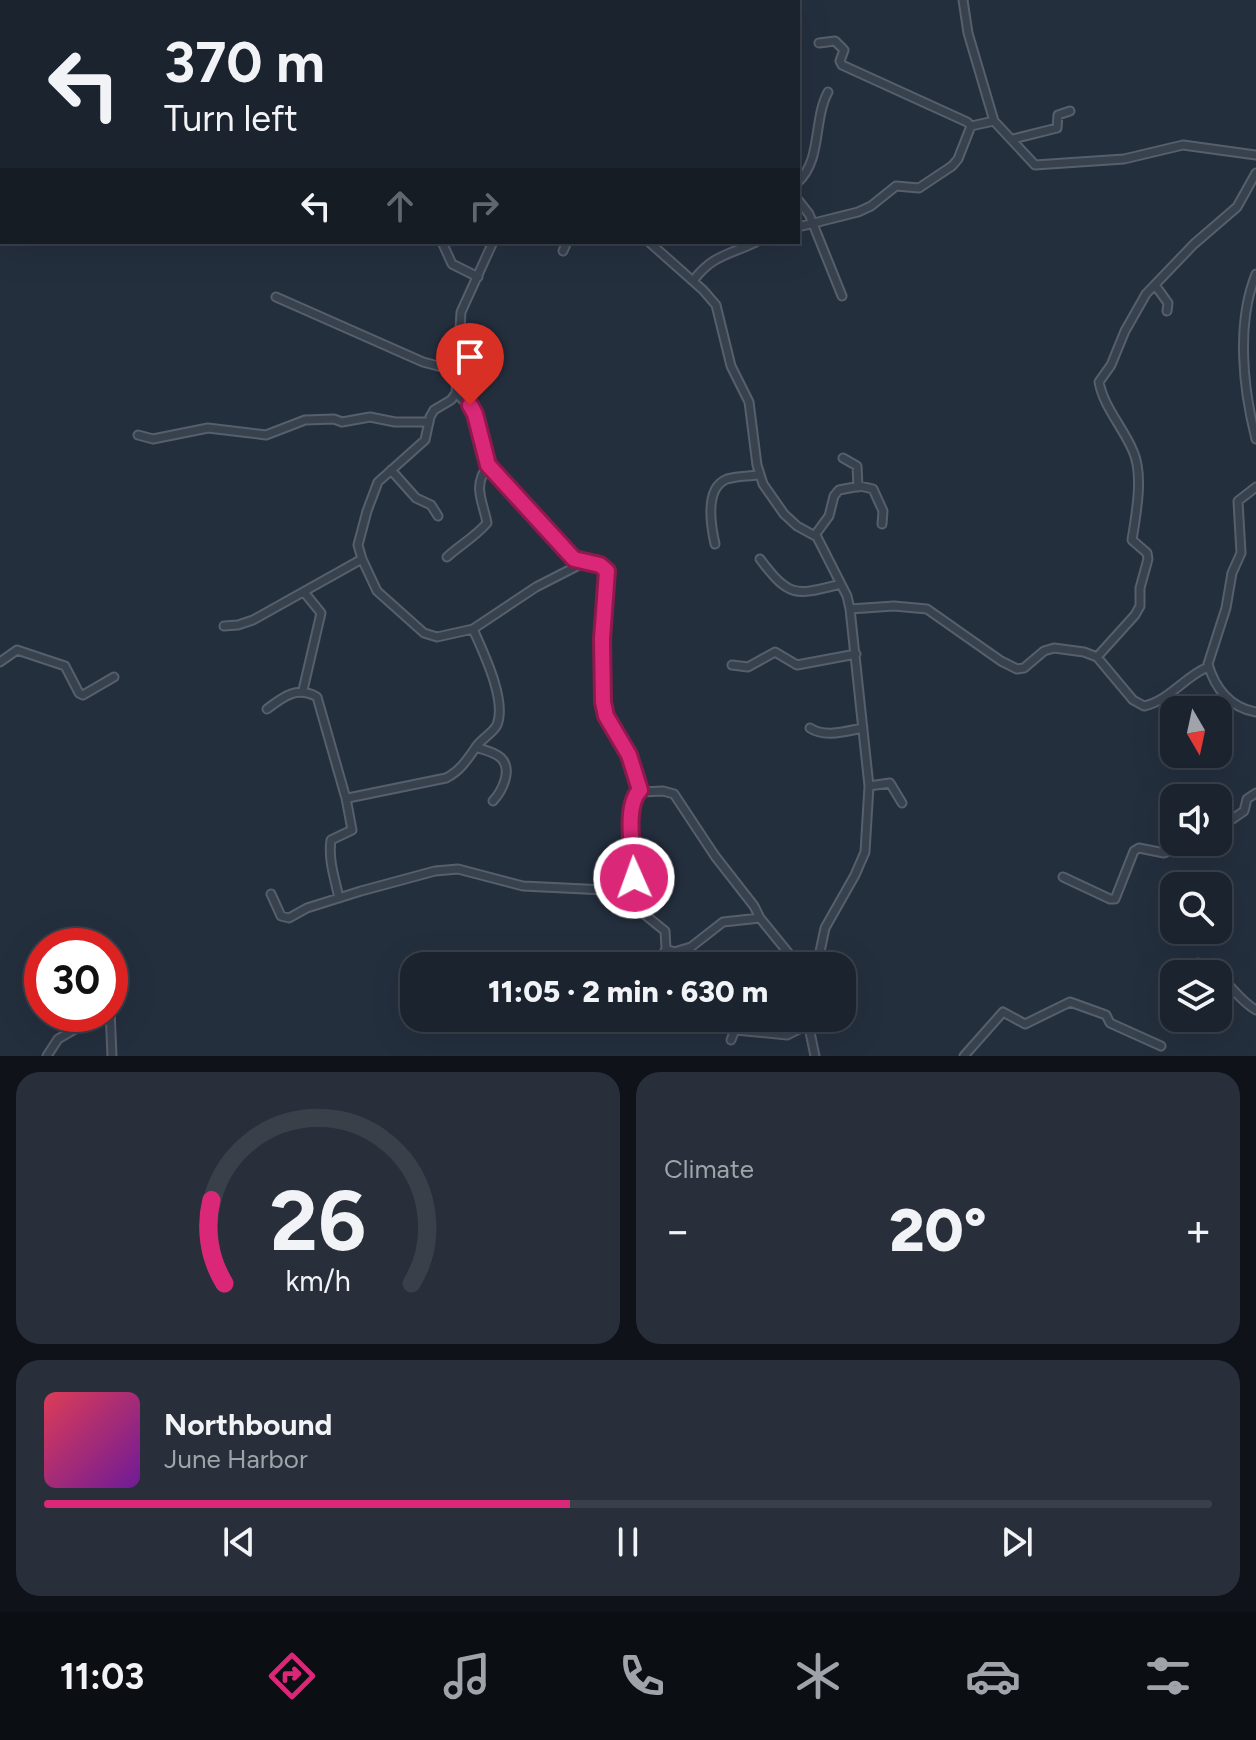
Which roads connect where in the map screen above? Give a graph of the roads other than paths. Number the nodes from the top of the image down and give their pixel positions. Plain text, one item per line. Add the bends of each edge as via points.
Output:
1 (963, 0) edge
2 (819, 43) dead end
3 (828, 92) dead end
4 (1070, 111) dead end
5 (994, 121) junction
6 (971, 126) junction
7 (1013, 139) junction
8 (1256, 155) edge
9 (1256, 173) edge
10 (800, 180) edge
11 (800, 203) edge
12 (813, 223) junction
13 (800, 226) edge
14 (443, 244) edge
15 (492, 244) edge
16 (566, 244) edge
17 (651, 244) edge
18 (751, 244) edge
19 (563, 251) dead end
20 (1256, 274) edge
21 (478, 277) junction
22 (693, 281) junction
23 (1155, 285) junction
24 (842, 296) dead end
25 (276, 297) dead end
26 (1167, 311) dead end
27 (457, 371) junction
28 (456, 393) junction
29 (428, 422) junction
30 (138, 435) dead end
31 (1256, 439) edge
32 (843, 458) dead end
33 (488, 465) junction
34 (391, 470) junction
35 (759, 475) junction
36 (858, 487) junction
37 (1256, 487) edge
38 (438, 516) dead end
39 (882, 524) dead end
40 (815, 535) junction
41 (715, 544) dead end
42 (447, 557) dead end
43 (362, 559) junction
44 (760, 559) dead end
45 (583, 563) junction
46 (841, 584) junction
47 (304, 592) junction
48 (850, 609) junction
49 (224, 626) dead end
50 (473, 629) junction
51 (856, 654) junction
52 (1097, 657) junction
53 (0, 662) edge
54 (732, 665) dead end
55 (1208, 667) junction
56 (114, 677) dead end
57 (303, 690) junction
58 (267, 709) dead end
59 (1256, 712) edge
60 (810, 728) dead end
61 (863, 728) junction
62 (476, 747) junction
63 (869, 786) junction
64 (640, 790) junction
65 (1256, 793) edge
66 (346, 798) junction
67 (493, 801) dead end
68 (902, 803) dead end
69 (1232, 819) edge
70 (1160, 852) edge
71 (1063, 877) dead end
72 (271, 894) dead end
73 (339, 898) junction
74 (633, 905) junction
75 (760, 918) junction
76 (666, 949) junction
77 (664, 952) edge
78 (788, 952) edge
79 (820, 952) edge
80 (1232, 987) edge
81 (1256, 1010) edge
82 (70, 1032) edge
83 (109, 1032) edge
84 (734, 1032) edge
85 (756, 1032) edge
86 (792, 1032) edge
87 (809, 1032) edge
88 (731, 1040) dead end
89 (1161, 1046) dead end
90 (47, 1056) edge
91 (112, 1056) edge
92 (815, 1056) edge
93 (964, 1056) edge

1 - 5 street
2 - 6 street via 835,41 845,53 842,65
3 - 10 street via 819,110 808,171
4 - 7 street via 1058,115 1057,128
5 - 6 street
5 - 7 street
6 - 12 street via 956,162 919,188 896,186 858,212
7 - 8 street via 1035,165 1115,161 1186,145
9 - 23 street via 1237,207
11 - 12 street
12 - 13 street
12 - 24 street
14 - 21 street via 452,264
15 - 21 street
16 - 19 street
17 - 22 street
18 - 22 street via 716,258
20 - 31 street via 1245,325 1245,373
21 - 27 street via 461,312
22 - 35 street via 720,316 731,366 749,402
23 - 26 street via 1168,303
23 - 52 street via 1099,382 1135,456 1137,513 1132,540 1148,559 1138,610
25 - 27 street via 411,357
27 - 28 street
28 - 29 street via 434,410
28 - 33 street via 473,410
29 - 30 street via 370,417 305,420 266,435 211,428 153,439
29 - 34 street via 425,440
32 - 36 street via 857,466
33 - 42 street via 480,480 487,523
33 - 45 street via 564,550
34 - 38 street
34 - 43 street via 375,486 358,545
35 - 40 street via 784,514
35 - 41 street via 726,479 715,490 710,520
36 - 39 street via 876,492
36 - 40 street via 839,490
37 - 55 street via 1238,501 1241,553
40 - 46 street
43 - 47 street
43 - 50 street via 377,591 424,633 437,637
44 - 46 street via 792,591
45 - 50 street
45 - 64 street via 607,571 603,702
46 - 48 street
47 - 49 street via 244,624
47 - 57 street via 321,613
48 - 51 street
48 - 52 street via 927,609 1013,668 1024,668 1054,648
50 - 62 street via 493,678 499,711 495,729
51 - 54 street via 795,665 775,652 748,667
51 - 61 street
52 - 55 street via 1144,706
53 - 56 street via 17,650 65,666 83,695
55 - 59 street via 1230,702
57 - 58 street
57 - 66 street via 319,699
60 - 61 street via 835,733
61 - 63 street
62 - 66 street via 446,778
62 - 67 street via 504,764 504,786
63 - 68 street via 891,784
63 - 79 street via 865,852 825,928
64 - 74 street via 631,813
64 - 75 street via 674,794
65 - 69 street
66 - 73 street via 352,830 331,840 330,846
70 - 71 street via 1134,851 1115,899
72 - 73 street via 286,918
73 - 74 street via 458,869 523,886 597,888
74 - 76 street via 665,931
75 - 76 street via 723,922 684,950
75 - 78 street
76 - 77 street
80 - 81 street via 1245,1005
82 - 90 street
83 - 91 street
84 - 88 street
85 - 86 street
87 - 92 street
89 - 93 street via 1070,1002 1025,1024 1003,1012

